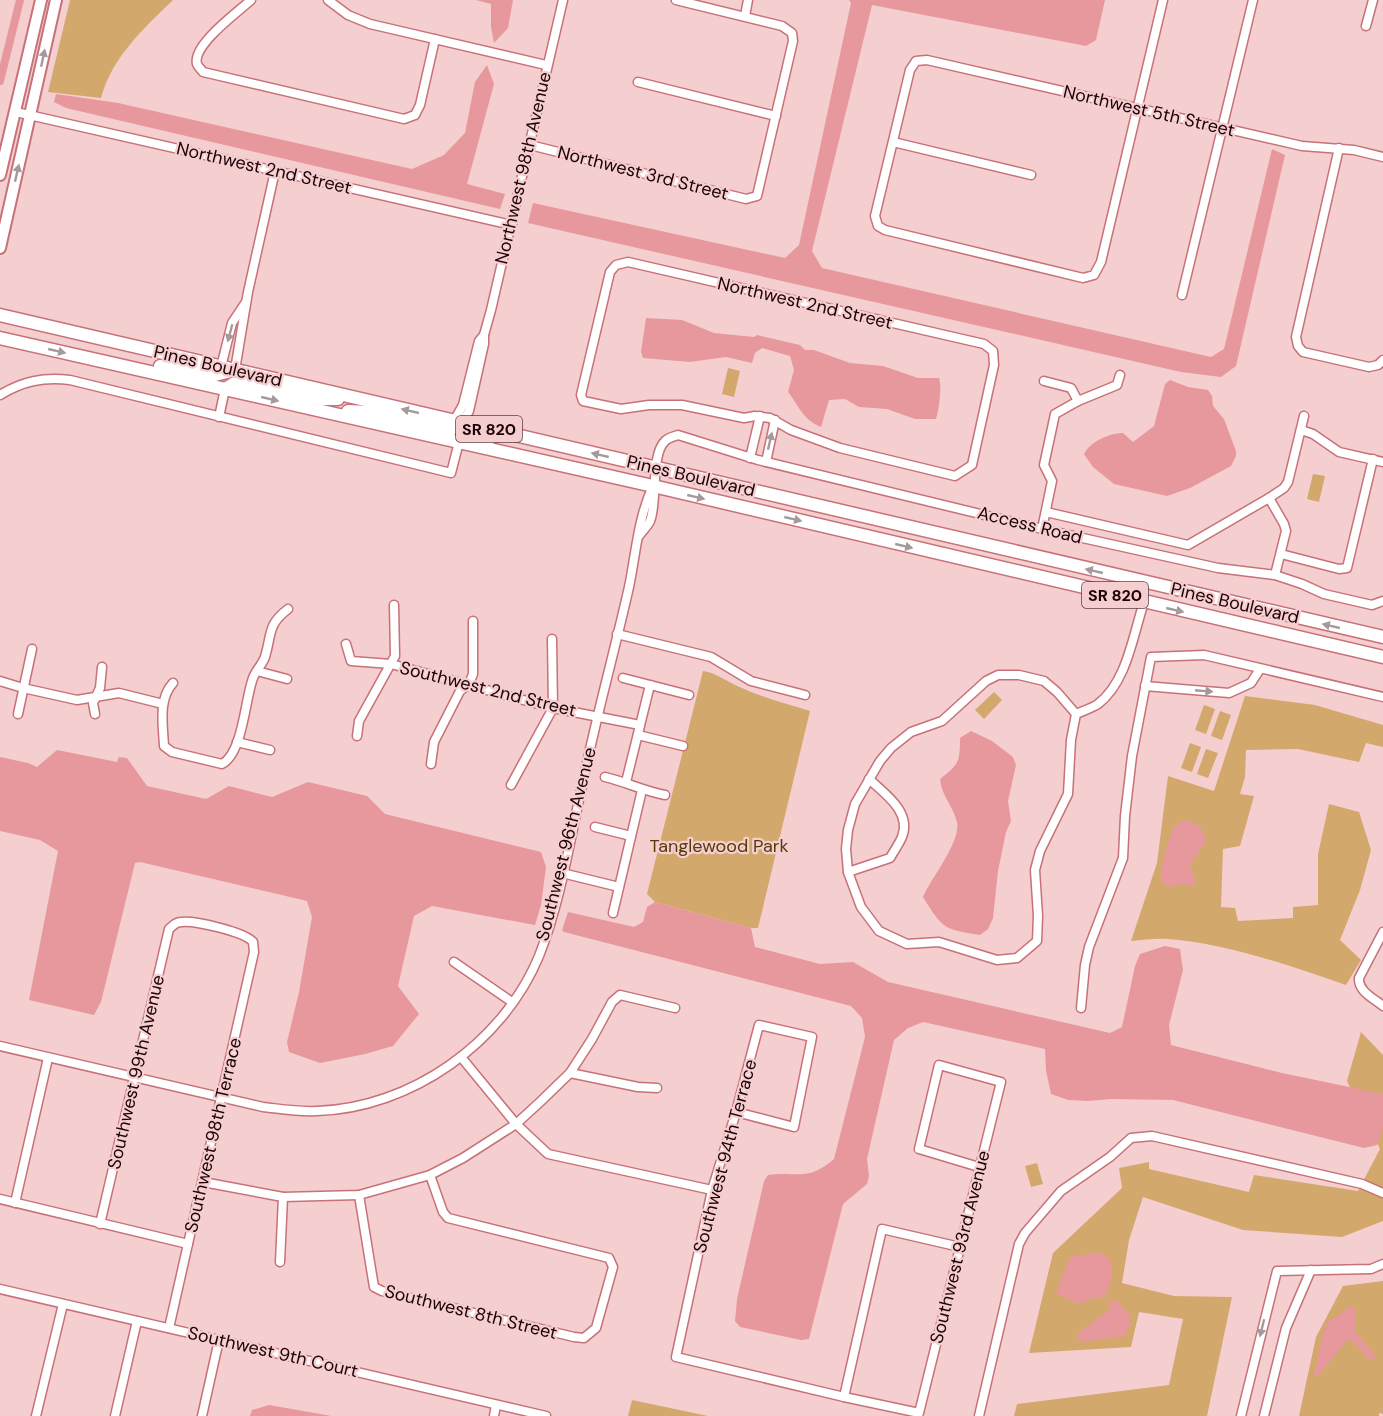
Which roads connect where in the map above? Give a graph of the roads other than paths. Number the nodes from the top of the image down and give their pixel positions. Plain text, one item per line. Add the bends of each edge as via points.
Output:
1 (41, 0) edge
2 (56, 0) edge
3 (251, 0) edge
4 (328, 0) edge
5 (563, 0) edge
6 (676, 0) edge
7 (748, 0) edge
8 (1163, 0) edge
9 (1252, 0) edge
10 (1373, 0) edge
11 (745, 16) junction
12 (1366, 26) dead end
13 (435, 39) junction
14 (546, 65) junction
15 (638, 82) dead end
16 (1138, 108) junction
17 (16, 112) junction
18 (31, 115) junction
19 (776, 116) junction
20 (1223, 127) junction
21 (892, 142) junction
22 (530, 145) junction
23 (1339, 148) junction
24 (1383, 157) edge
25 (275, 171) junction
26 (0, 175) edge
27 (1031, 175) dead end
28 (512, 225) junction
29 (0, 248) edge
30 (1182, 295) dead end
31 (247, 302) junction
32 (0, 315) edge
33 (0, 338) edge
34 (111, 363) junction
35 (1381, 363) edge
36 (221, 367) junction
37 (235, 370) junction
38 (1120, 375) dead end
39 (1044, 381) dead end
40 (225, 389) junction
41 (0, 395) edge
42 (351, 397) junction
43 (1078, 401) junction
44 (314, 409) junction
45 (759, 416) junction
46 (1304, 416) dead end
47 (219, 417) junction
48 (775, 420) junction
49 (458, 422) junction
50 (1300, 430) junction
51 (678, 435) joint
52 (459, 442) junction
53 (558, 445) junction
54 (750, 458) junction
55 (1373, 459) junction
56 (766, 462) junction
57 (1383, 462) edge
58 (657, 468) junction
59 (653, 486) junction
60 (1269, 498) junction
61 (1046, 512) junction
62 (851, 514) junction
63 (1042, 529) junction
64 (847, 532) junction
65 (1281, 554) junction
66 (1275, 574) junction
67 (1192, 594) junction
68 (1383, 601) edge
69 (1144, 602) junction
70 (394, 605) dead end
71 (288, 609) dead end
72 (473, 621) dead end
73 (617, 634) junction
74 (1383, 637) edge
75 (1296, 638) junction
76 (552, 639) dead end
77 (346, 644) dead end
78 (32, 649) dead end
79 (1383, 650) edge
80 (1383, 657) edge
81 (390, 664) junction
82 (102, 667) dead end
83 (1260, 669) junction
84 (257, 671) junction
85 (623, 678) dead end
86 (287, 679) dead end
87 (0, 681) edge
88 (173, 683) dead end
89 (469, 684) junction
90 (650, 685) junction
91 (1145, 686) junction
92 (23, 688) junction
93 (689, 694) dead end
94 (805, 695) dead end
95 (96, 698) junction
96 (1383, 698) edge
97 (163, 704) junction
98 (553, 708) junction
99 (18, 714) dead end
100 (95, 714) dead end
101 (1076, 714) junction
102 (597, 715) junction
103 (640, 725) junction
104 (638, 735) junction
105 (357, 736) dead end
106 (237, 742) junction
107 (683, 746) dead end
108 (270, 750) dead end
109 (431, 764) dead end
110 (605, 777) dead end
111 (869, 779) junction
112 (626, 782) junction
113 (511, 785) dead end
114 (642, 790) junction
115 (665, 795) dead end
116 (595, 827) dead end
117 (631, 836) junction
118 (848, 872) junction
119 (562, 873) junction
120 (619, 887) junction
121 (613, 913) dead end
122 (1383, 932) edge
123 (253, 942) joint
124 (454, 962) dead end
125 (512, 1002) junction
126 (1383, 1006) edge
127 (675, 1008) dead end
128 (1081, 1008) dead end
129 (0, 1046) edge
130 (461, 1057) junction
131 (48, 1058) junction
132 (570, 1073) junction
133 (134, 1077) junction
134 (657, 1088) dead end
135 (222, 1097) junction
136 (736, 1112) junction
137 (516, 1124) junction
138 (979, 1167) junction
139 (430, 1175) junction
140 (203, 1182) junction
141 (712, 1190) junction
142 (1383, 1193) edge
143 (359, 1195) junction
144 (283, 1197) junction
145 (0, 1199) edge
146 (15, 1203) junction
147 (100, 1224) junction
148 (188, 1244) junction
149 (960, 1247) junction
150 (280, 1262) dead end
151 (1383, 1264) edge
152 (1311, 1270) junction
153 (0, 1289) edge
154 (63, 1304) junction
155 (137, 1321) junction
156 (169, 1328) junction
157 (219, 1340) junction
158 (844, 1397) junction
159 (496, 1405) junction
160 (36, 1416) edge
161 (115, 1416) edge
162 (202, 1416) edge
163 (494, 1416) edge
164 (546, 1416) edge
165 (979, 1416) edge
166 (1241, 1416) edge
167 (1264, 1416) edge

1 - 17 main road
18 -> 2 main road
3 - 13 street via 204,42 197,63 203,72 404,119 415,115 420,105
4 - 13 street via 348,15 370,24
5 - 14 street, Northwest 98th Avenue
6 - 11 street
7 - 11 street
8 - 16 street
9 - 20 street
10 - 12 street
11 - 19 street via 782,26 792,33
13 - 14 street
14 - 22 street, Northwest 98th Avenue
15 - 19 street
16 - 20 street, Northwest 5th Street
16 - 21 street, Northwest 5th Street via 927,60 916,62 910,70
16 - 21 street via 1101,262 1094,275 1083,278 885,230 875,216
17 - 18 street, Northwest 2nd Street
17 - 26 main road
18 - 25 street, Northwest 2nd Street
29 -> 18 main road
19 - 22 street, Northwest 3rd Street via 757,195 746,199
20 - 23 street, Northwest 5th Street via 1302,147
20 - 30 street
21 - 27 street
22 - 28 street, Northwest 98th Avenue
23 - 24 street, Northwest 5th Street
23 - 35 street via 1296,337 1303,352 1369,367
25 - 28 street, Northwest 2nd Street
25 - 31 street
28 - 49 street, Northwest 98th Avenue via 470,407
31 -> 36 street via 232,323
31 - 37 street
32 - 36 highway, Pines Boulevard / SR 820
33 -> 34 highway, Pines Boulevard / SR 820
34 - 37 highway via 214,375
34 - 40 highway, Pines Boulevard / SR 820
36 - 37 highway, Pines Boulevard / SR 820
37 - 42 highway, Pines Boulevard / SR 820
38 - 43 street via 1116,385
39 - 43 street via 1071,388
40 - 42 highway via 243,383 322,399
40 -> 44 highway, Pines Boulevard / SR 820
40 - 47 street
41 - 47 street via 14,386 51,378
49 -> 42 highway, Pines Boulevard / SR 820
43 - 61 street via 1055,414 1044,465 1052,481
44 - 49 highway via 368,412 440,429 453,429
44 - 52 highway, Pines Boulevard / SR 820
45 - 48 street
45 - 48 street, Northwest 2nd Street via 744,418 682,405 621,409 583,401 581,395 610,272 616,265 628,262 984,344 993,351 994,365 972,465 961,475 840,448
45 - 54 street
46 - 50 street
47 - 52 street via 451,473
56 -> 48 street
49 - 53 highway, Pines Boulevard / SR 820
50 - 55 street via 1339,452
50 - 60 street via 1288,482
51 - 54 street, Access Road
51 - 58 street, Southwest 96th Avenue via 664,441
52 - 53 highway via 474,434 527,445
52 - 59 highway, Pines Boulevard / SR 820
58 -> 53 highway, Pines Boulevard / SR 820
54 - 56 street, Access Road
55 - 57 street
55 - 65 street via 1347,568
56 - 63 street, Access Road
58 - 59 street, Southwest 96th Avenue
58 - 62 highway, Pines Boulevard / SR 820
59 -> 64 highway, Pines Boulevard / SR 820
59 - 73 street, Southwest 96th Avenue via 650,522 638,536
60 - 61 street via 1188,545
60 - 65 street via 1286,531
61 - 63 street
62 - 64 street
67 -> 62 highway, Pines Boulevard / SR 820
63 - 66 street, Access Road via 1218,568
64 -> 69 highway, Pines Boulevard / SR 820
65 - 66 street
66 - 68 street, Access Road via 1339,598 1372,605
67 - 69 highway via 1151,593
74 -> 67 highway, Pines Boulevard / SR 820
69 -> 75 highway, Pines Boulevard / SR 820
69 - 101 street via 1124,668 1111,690 1097,704
70 - 81 street via 395,656
71 - 84 street via 274,619 264,660
72 - 89 street via 473,674
73 - 94 street via 711,657 751,681
73 - 102 street, Southwest 96th Avenue
75 - 79 highway via 1306,633 1319,634
75 - 80 highway, Pines Boulevard / SR 820
76 - 98 street
77 - 81 street, Southwest 2nd Street via 351,661
78 - 92 street
81 - 89 street, Southwest 2nd Street
81 - 105 street via 360,721
82 - 95 street
91 -> 83 street via 1229,693 1251,683
83 - 91 street via 1204,655 1151,657
83 - 96 street
84 - 86 street
84 - 106 street
85 - 90 street
87 - 92 street
88 - 97 street
89 - 98 street, Southwest 2nd Street
89 - 109 street via 460,692 434,742
90 - 93 street
90 - 103 street
91 - 128 street via 1132,756 1124,858 1089,947
92 - 95 street via 77,700
92 - 99 street
95 - 97 street via 119,693
95 - 100 street
97 - 106 street via 164,746 172,752 222,764 232,756
98 - 102 street, Southwest 2nd Street
98 - 113 street
101 - 111 street via 1044,681 998,675 942,721 911,732 899,741
101 - 118 street via 1068,794 1040,850 1035,870 1037,940 1017,958 997,960 939,942 907,944 879,931 861,907
102 - 103 street, Southwest 2nd Street
102 - 119 street, Southwest 96th Avenue
103 - 104 street
104 - 107 street
104 - 112 street
106 - 108 street
110 - 112 street
111 - 118 street via 855,804 848,830
111 - 118 street via 896,804 904,820 903,835 891,858
112 - 114 street
114 - 115 street
114 - 117 street
116 - 117 street
117 - 120 street
119 - 120 street
119 - 125 street, Southwest 96th Avenue via 538,957
120 - 121 street
122 - 126 street via 1359,978 1361,989
123 - 133 street, Southwest 99th Avenue via 244,935 190,921 176,923 169,929
123 - 135 street, Southwest 98th Terrace
124 - 125 street
125 - 130 street, Southwest 96th Avenue via 489,1032
127 - 132 street via 620,995
129 - 131 street, Southwest 96th Avenue
130 - 135 street, Southwest 96th Avenue via 411,1089 368,1103 292,1111
130 - 137 street
131 - 133 street, Southwest 96th Avenue
131 - 146 street
132 - 134 street via 638,1088
132 - 137 street
133 - 135 street, Southwest 96th Avenue
133 - 147 street, Southwest 99th Avenue
135 - 140 street, Southwest 98th Terrace
136 - 136 street, Southwest 94th Terrace via 759,1025 812,1037 794,1128
136 - 141 street, Southwest 94th Terrace
137 - 139 street
137 - 141 street via 548,1154
138 - 138 street, Southwest 93rd Avenue via 1001,1082 939,1065 919,1149
138 - 149 street, Southwest 93rd Avenue
139 - 143 street
139 - 143 street, Southwest 8th Street via 448,1218 609,1258 613,1267 596,1328 584,1338 574,1337 374,1287
140 - 144 street
140 - 148 street, Southwest 98th Terrace
141 - 158 street, Southwest 94th Terrace via 676,1357
142 - 165 street via 1362,1184 1152,1136 1131,1138 1061,1191 1025,1233 1019,1244
143 - 144 street
144 - 150 street
145 - 146 street
146 - 147 street
147 - 148 street
148 - 156 street, Southwest 98th Terrace
149 - 158 street, Southwest 93rd Avenue via 919,1413
149 - 158 street via 882,1229
151 - 152 street via 1371,1269
152 -> 166 street via 1277,1271
152 - 167 street via 1286,1329
153 - 154 street, Southwest 9th Court
154 - 155 street, Southwest 9th Court
154 - 160 street
155 - 156 street, Southwest 9th Court
155 - 161 street
156 - 157 street, Southwest 9th Court
157 - 159 street, Southwest 9th Court
157 - 162 street
159 - 163 street
159 - 164 street, Southwest 9th Court

